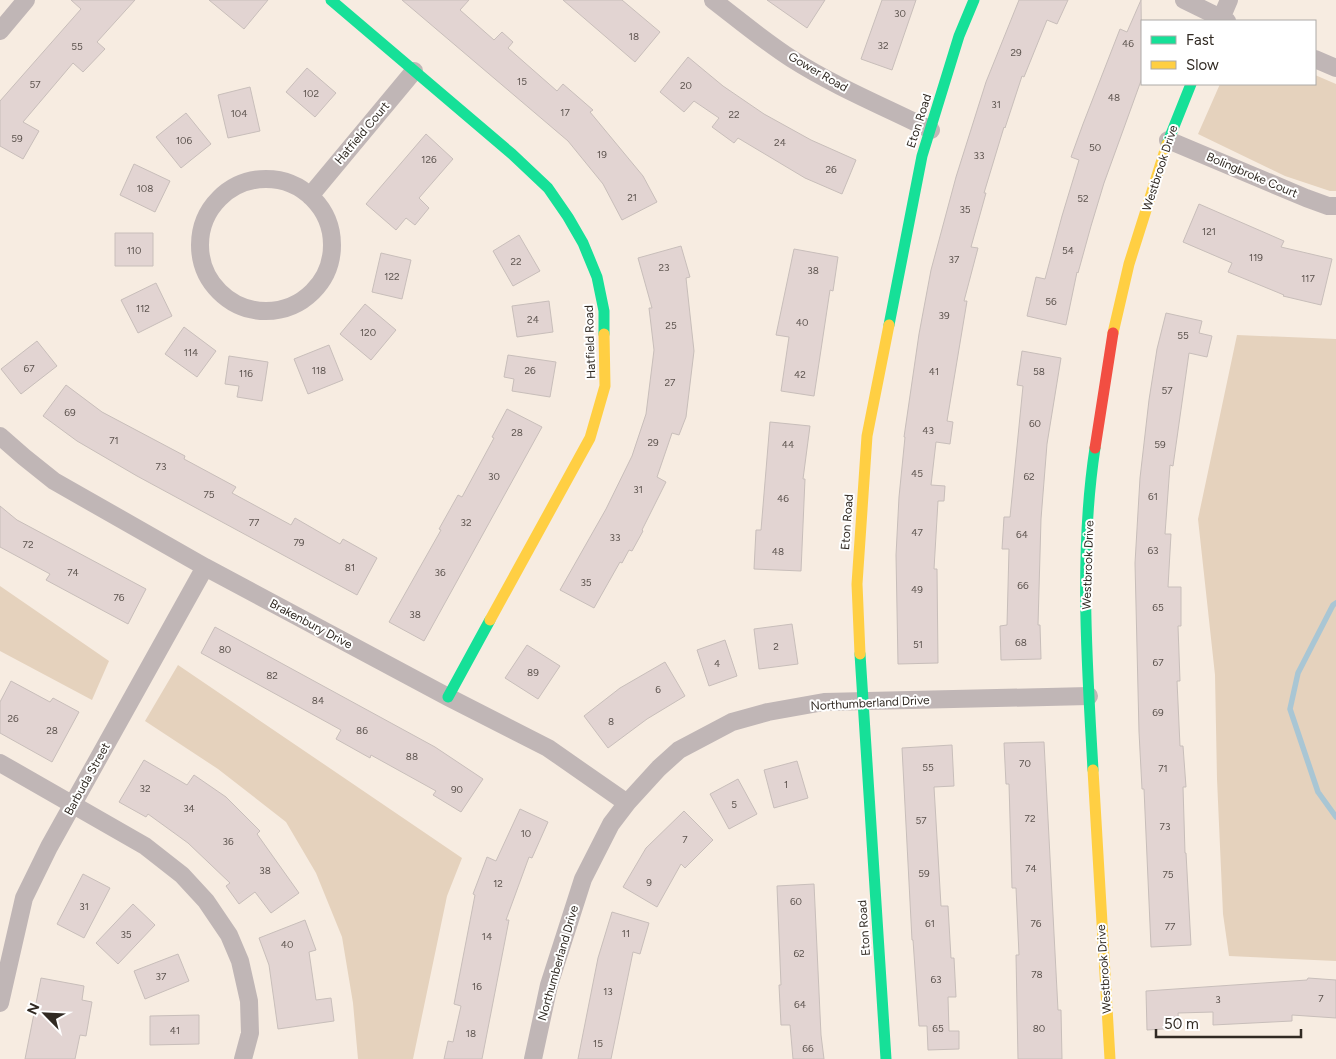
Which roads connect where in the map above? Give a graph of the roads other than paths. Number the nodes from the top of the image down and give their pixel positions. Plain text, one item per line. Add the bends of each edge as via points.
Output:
1 (26, 0) edge
2 (331, 0) edge
3 (713, 0) edge
4 (974, 0) edge
5 (1184, 0) edge
6 (1230, 0) edge
7 (1223, 20) edge
8 (0, 30) edge
9 (1316, 59) edge
10 (1336, 68) edge
11 (414, 71) junction
12 (1191, 85) edge
13 (931, 130) junction
14 (1168, 140) junction
15 (310, 196) junction
16 (1336, 206) edge
17 (0, 436) edge
18 (204, 567) junction
19 (1089, 696) junction
20 (448, 697) junction
21 (862, 701) junction
22 (0, 763) edge
23 (627, 803) junction
24 (74, 804) junction
25 (0, 1003) edge
26 (243, 1059) edge
27 (533, 1059) edge
28 (886, 1059) edge
29 (1110, 1059) edge

1 - 8 street
2 - 11 street, Hatfield Road
3 - 13 street, Gower Road via 794,60
4 - 13 street, Eton Road
5 - 7 street
6 - 7 street
9 - 10 street
11 - 15 street, Hatfield Court
11 - 20 street, Hatfield Road via 548,188 583,243 597,277 604,311 605,386 590,438
12 - 14 street, Westbrook Drive
13 - 21 street, Eton Road via 922,156 867,436 857,584
14 - 16 street, Bolingbroke Court via 1306,198
14 - 19 street, Westbrook Drive via 1127,273 1109,353 1093,460 1087,552
15 - 15 street via 294,185 275,180 256,180 238,185 222,196 208,214 201,234 201,257 208,278 222,295 240,307 262,312 284,309 304,299 319,284 332,248 330,228
17 - 18 street, Brakenbury Drive via 54,481
18 - 20 street, Brakenbury Drive
18 - 24 street, Barbuda Street
19 - 21 street, Northumberland Drive
19 - 29 street, Westbrook Drive
20 - 23 street, Brakenbury Drive via 548,748
21 - 23 street, Northumberland Drive via 824,702 732,722 679,750
21 - 28 street, Eton Road
22 - 24 street
23 - 27 street, Northumberland Drive via 611,824 583,879 549,985
24 - 25 street, Barbuda Street via 24,898
24 - 26 street via 145,846 182,875 229,935 240,961 249,1000 250,1033

